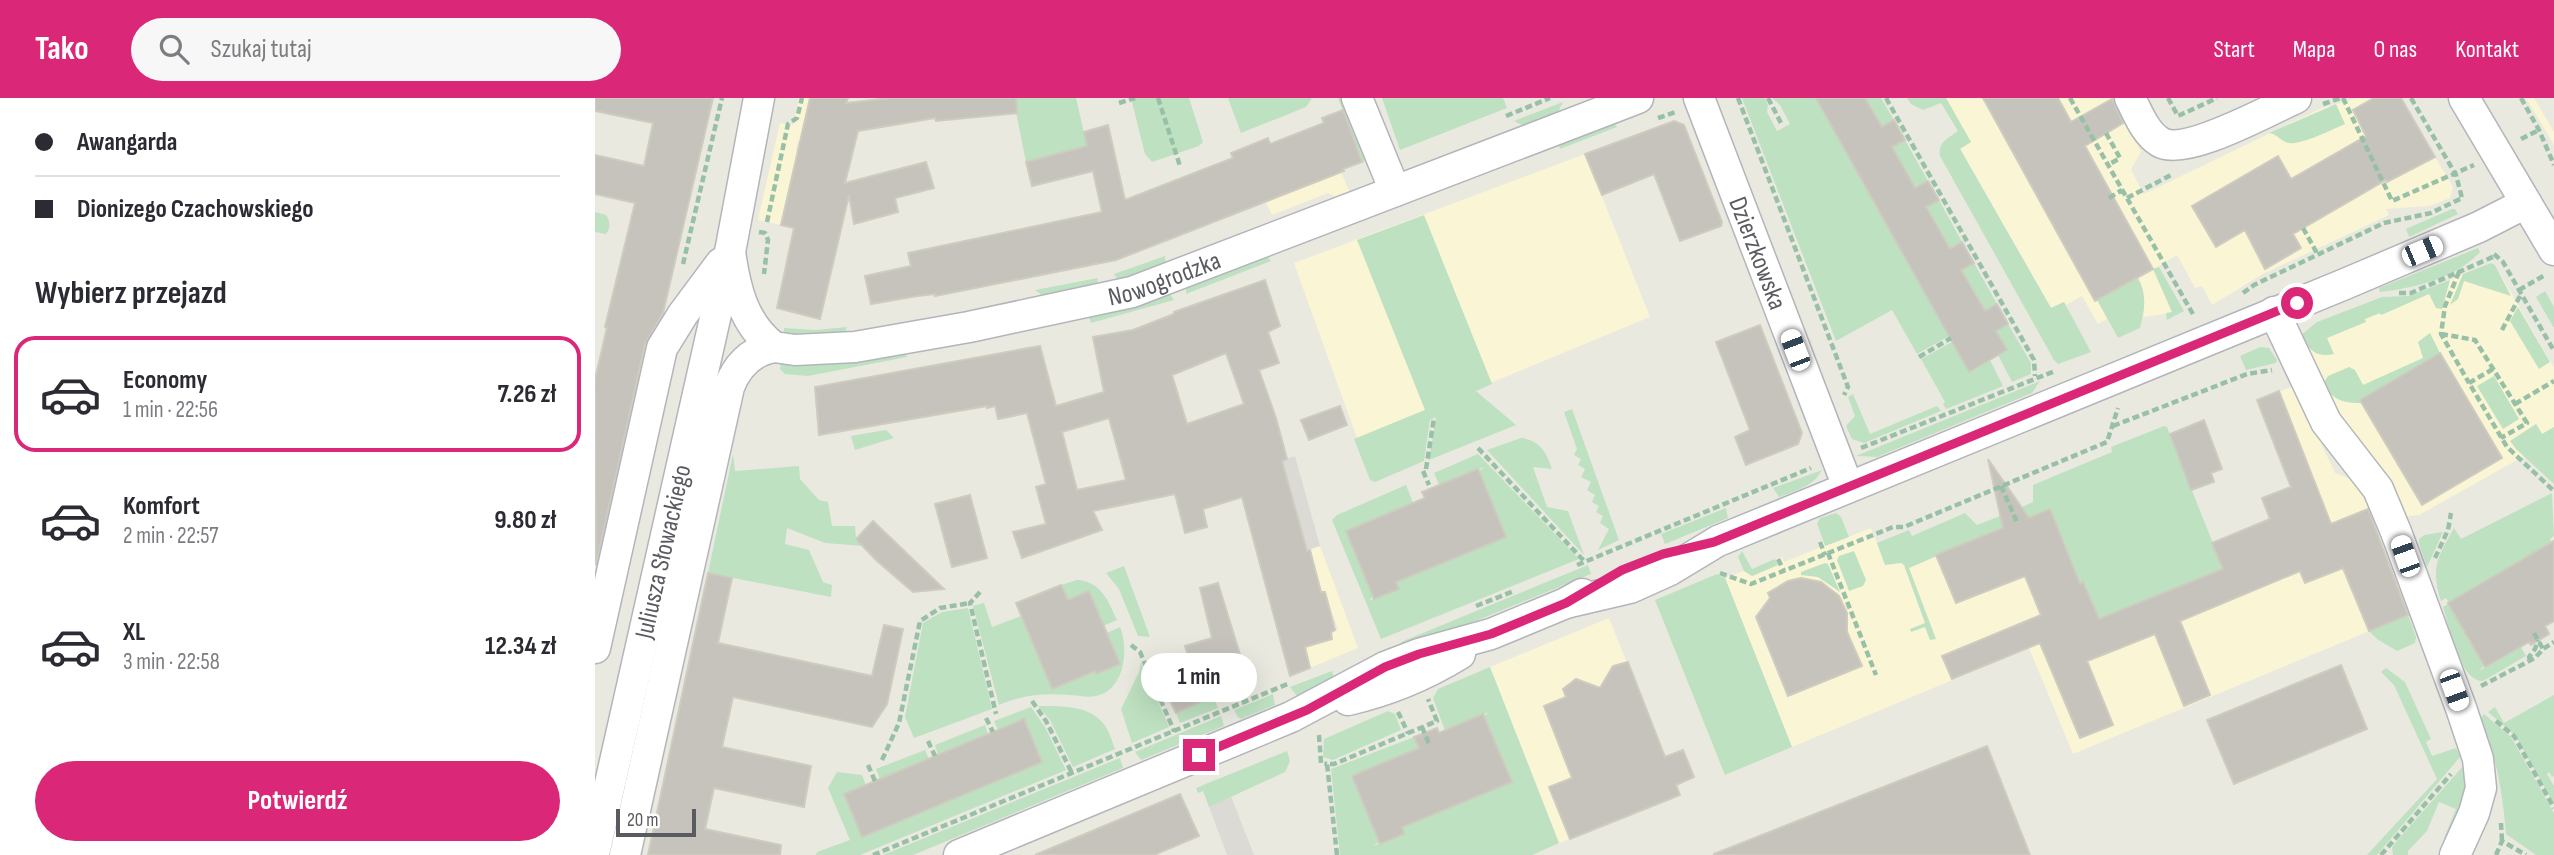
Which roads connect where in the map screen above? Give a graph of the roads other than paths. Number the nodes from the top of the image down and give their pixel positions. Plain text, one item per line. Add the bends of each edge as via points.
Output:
1 (759, 98) edge
2 (1357, 98) edge
3 (2130, 98) edge
4 (2296, 98) edge
5 (2464, 98) edge
6 (1692, 106) edge
7 (1644, 110) edge
8 (1395, 191) junction
9 (2526, 203) junction
10 (2554, 250) edge
11 (730, 252) junction
12 (2274, 312) junction
13 (774, 347) junction
14 (1848, 487) junction
15 (595, 648) edge
16 (595, 850) edge
17 (625, 855) edge
18 (959, 855) edge
19 (2455, 855) edge

1 - 11 street, Juliusza Słowackiego
2 - 8 street
3 - 4 street via 2148,131 2162,144 2174,147 2198,142
5 - 9 street
6 - 14 street, Dzierzkowska via 1844,451
7 - 8 street, Nowogrodzka
8 - 13 street, Nowogrodzka via 1110,298 855,347
9 - 10 street
9 - 12 street
11 - 13 street via 743,309
11 - 15 street, Juliusza Słowackiego via 662,348
11 - 16 street, Juliusza Słowackiego
12 - 14 street
12 - 19 street via 2326,422 2378,489 2478,759 2481,788
13 - 17 street, Juliusza Słowackiego via 748,359 729,387
14 - 18 street via 1714,542 1630,588 1566,603 1491,634 1443,665 1313,721

